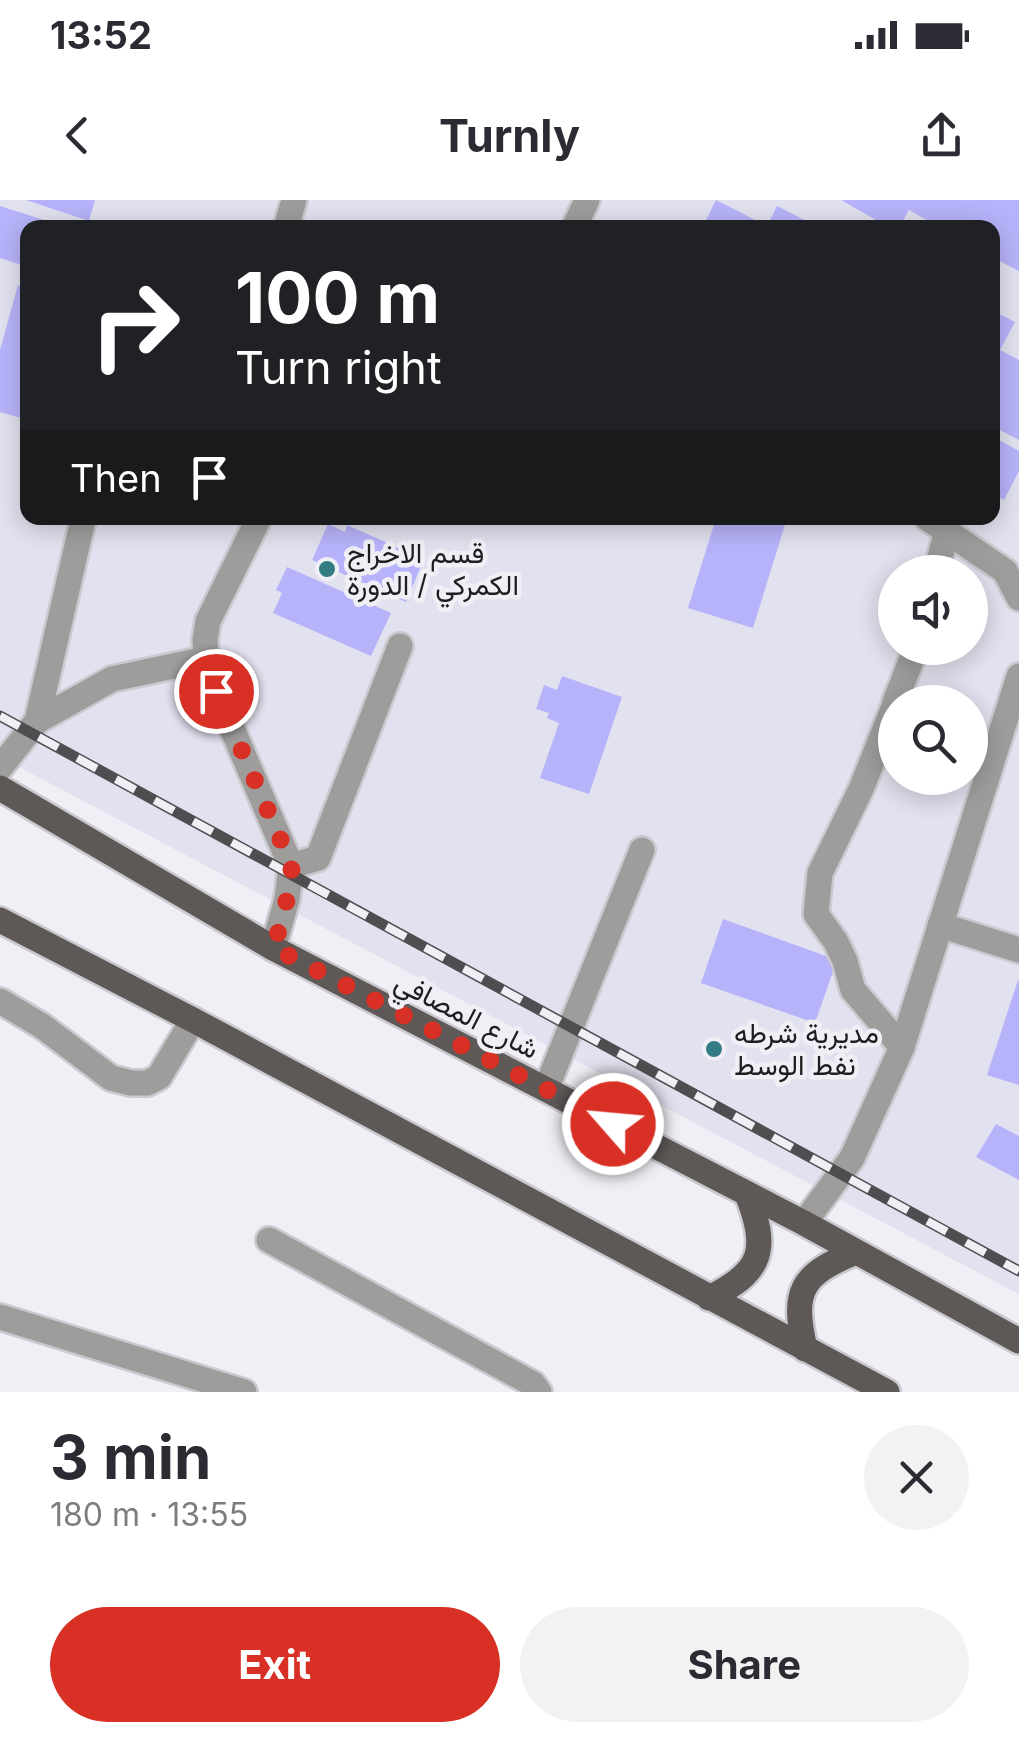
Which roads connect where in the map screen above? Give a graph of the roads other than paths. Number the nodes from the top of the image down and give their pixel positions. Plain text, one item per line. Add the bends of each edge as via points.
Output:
1 (82, 525) edge
2 (256, 525) edge
3 (937, 525) edge
4 (938, 525) edge
5 (936, 555) edge
6 (1019, 598) edge
7 (400, 646) dead end
8 (206, 659) junction
9 (1019, 676) edge
10 (37, 722) junction
11 (878, 746) edge
12 (0, 768) edge
13 (0, 788) edge
14 (642, 850) dead end
15 (292, 866) junction
16 (0, 920) edge
17 (940, 926) junction
18 (274, 948) junction
19 (1019, 950) edge
20 (0, 1001) edge
21 (193, 1020) junction
22 (902, 1047) junction
23 (546, 1090) junction
24 (747, 1194) junction
25 (804, 1223) junction
26 (270, 1240) dead end
27 (856, 1252) junction
28 (710, 1298) junction
29 (0, 1316) edge
30 (1019, 1341) edge
31 (805, 1349) junction
32 (161, 1380) edge
33 (244, 1392) edge
34 (539, 1392) edge
35 (887, 1392) edge

1 - 10 street
2 - 8 street via 208,621
3 - 5 street
4 - 6 street via 1005,570
7 - 15 street via 318,858
8 - 10 street via 112,679
8 - 15 street
9 - 17 street
10 - 12 street
11 - 22 street via 820,873 816,914 841,951 853,990
13 - 18 main road, شارع المصافي
14 - 23 street
15 - 18 street
16 - 21 main road
17 - 19 street
17 - 22 street
18 - 23 main road, شارع المصافي
20 - 21 street via 111,1078 132,1083 159,1077
21 - 28 main road
22 - 25 street via 852,1158
23 - 24 main road, شارع المصافي
24 - 25 main road, شارع المصافي
24 - 28 main road via 760,1230 755,1261 735,1286
25 - 27 main road, شارع المصافي
26 - 34 street
27 - 30 main road, شارع المصافي
27 - 31 main road via 826,1264 804,1287 798,1318
28 - 31 main road
29 - 32 street
31 - 35 main road
32 - 33 street

